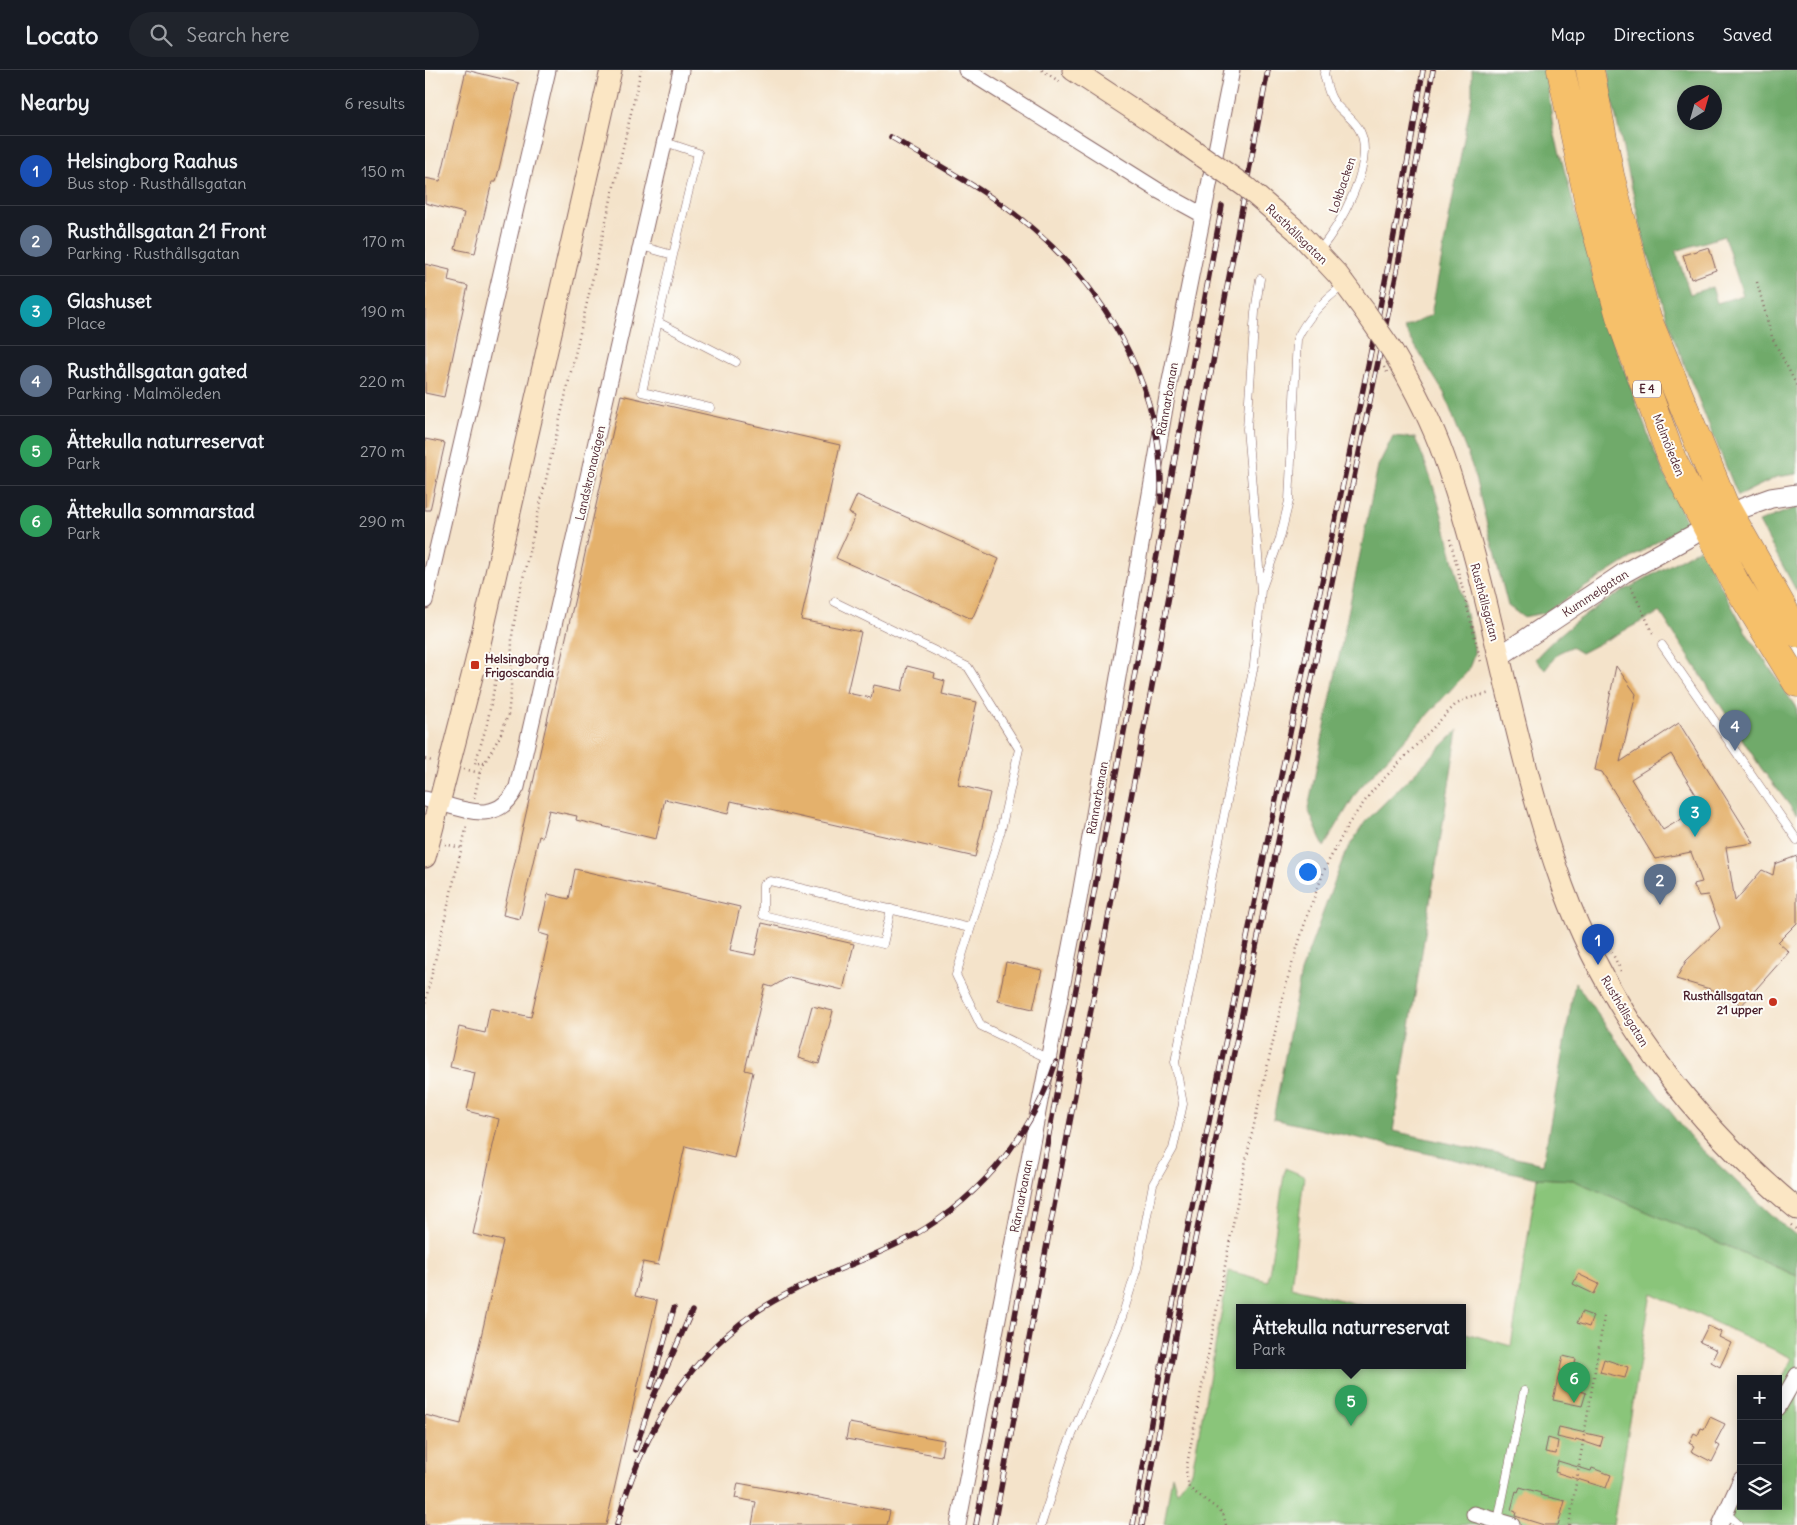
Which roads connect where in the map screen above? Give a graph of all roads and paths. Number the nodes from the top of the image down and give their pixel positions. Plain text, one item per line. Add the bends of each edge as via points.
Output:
1 (548, 70) edge
2 (611, 70) edge
3 (641, 70) edge
4 (681, 70) edge
5 (966, 70) edge
6 (1073, 70) edge
7 (1232, 70) edge
8 (1325, 70) edge
9 (1561, 70) edge
10 (1590, 70) edge
11 (665, 142) junction
12 (1203, 215) junction
13 (641, 246) junction
14 (1318, 252) junction
15 (673, 255) junction
16 (1260, 279) dead end
17 (1757, 282) dead end
18 (1345, 284) junction
19 (658, 322) junction
20 (736, 362) dead end
21 (1797, 386) edge
22 (710, 408) dead end
23 (1797, 494) edge
24 (1743, 508) dead end
25 (1693, 535) dead end
26 (1624, 573) junction
27 (1261, 590) junction
28 (425, 600) edge
29 (835, 602) dead end
30 (1653, 633) dead end
31 (1797, 633) edge
32 (1662, 645) dead end
33 (1500, 656) junction
34 (498, 671) dead end
35 (1797, 683) edge
36 (1507, 689) junction
37 (484, 762) junction
38 (432, 801) edge
39 (471, 810) junction
40 (1797, 840) edge
41 (425, 857) edge
42 (891, 909) junction
43 (970, 928) junction
44 (1600, 931) dead end
45 (1623, 979) dead end
46 (425, 1003) edge
47 (1047, 1058) junction
48 (1797, 1210) edge
49 (1604, 1317) dead end
50 (1797, 1375) edge
51 (1524, 1392) dead end
52 (1782, 1401) edge
53 (1737, 1486) edge
54 (1474, 1514) dead end
55 (1722, 1518) edge
56 (1505, 1523) edge
57 (958, 1525) edge
58 (1041, 1525) edge
59 (1226, 1525) edge
60 (1569, 1525) edge
61 (1739, 1525) edge

1 - 28 street
2 - 38 main road via 477,655
3 - 37 path via 517,604 508,715
4 - 11 street, Landskronavägen
5 - 12 street
6 - 14 main road, Rusthållsgatan, bridge via 1246,187
7 - 12 street, Rännarbanan
8 - 14 lane, Lokbacken via 1333,100 1359,128 1365,152 1342,220
9 - 35 highway, Malmöleden / E 4 via 1590,208 1621,320 1672,459 1735,582
10 - 31 highway, E 4 via 1610,175 1646,315 1724,504
11 - 13 street, Landskronavägen
11 - 15 lane via 698,153
12 - 47 street, Rännarbanan via 1168,391 1079,900
13 - 15 lane
13 - 39 street, Landskronavägen via 517,787 507,804 498,810
14 - 18 main road, Rusthållsgatan
15 - 19 lane
16 - 27 lane via 1247,429
17 - 21 path via 1772,337
18 - 27 lane via 1302,327 1297,339 1289,501 1280,538
18 - 33 main road, Rusthållsgatan, bridge via 1393,352 1421,402 1444,456
19 - 20 lane
19 - 22 lane via 642,392
23 - 24 street via 1771,498
25 - 26 street, Kummelgatan
26 - 30 path
26 - 33 street, Kummelgatan
27 - 58 lane via 1254,665 1175,1062 1183,1104 1173,1149 1153,1184 1137,1268 1122,1317 1066,1450
29 - 43 lane via 968,667 1019,749 1001,830
32 - 40 lane
33 - 36 main road, Rusthållsgatan
34 - 37 path via 475,764
36 - 48 main road, Rusthållsgatan via 1543,827 1563,888 1598,966 1647,1048 1679,1090 1735,1153
36 - 59 path via 1469,698 1455,705 1373,790 1349,823 1326,866 1307,916 1286,984 1261,1092 1186,1470 1189,1488 1223,1513
37 - 39 path
38 - 39 street, Landskronavägen
38 - 41 main road
39 - 46 path
42 - 42 lane via 883,944 763,915 763,885 770,881
42 - 43 lane
43 - 47 lane via 956,975 981,1026
44 - 45 path via 1620,966
47 - 57 street, Rännarbanan
49 - 60 path
50 - 52 street
51 - 56 lane
53 - 55 street
54 - 56 street
55 - 61 lane

